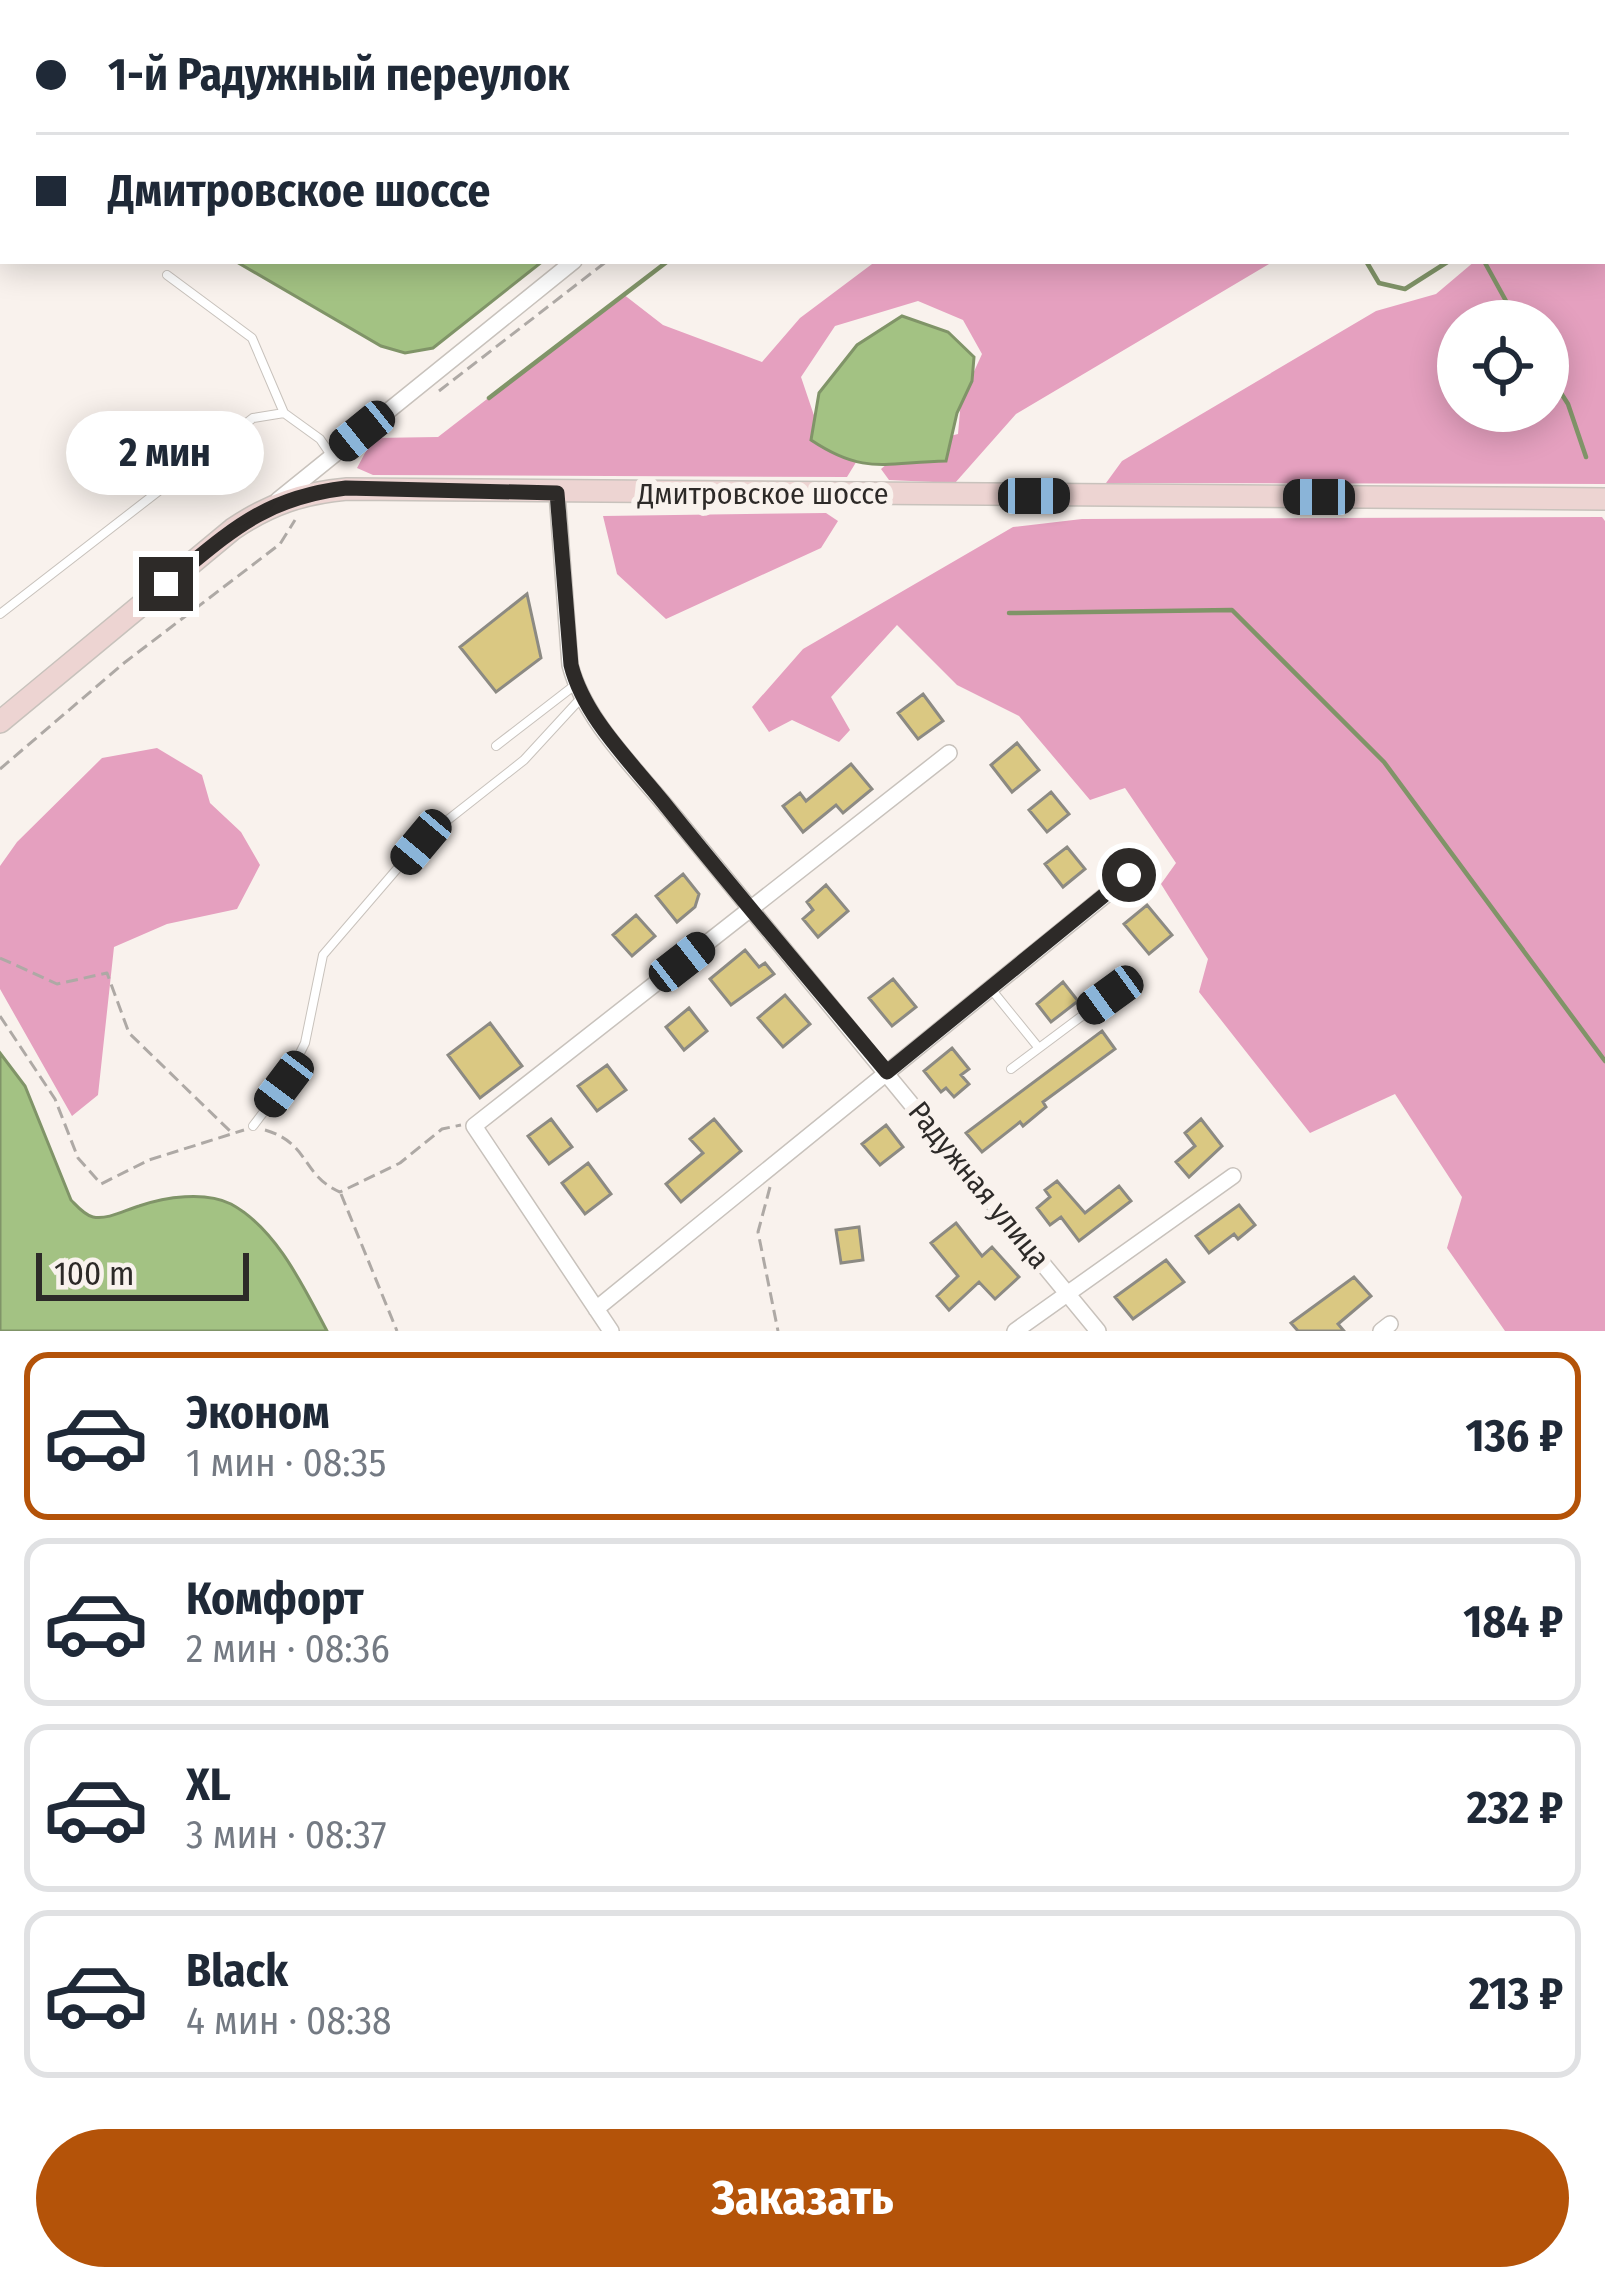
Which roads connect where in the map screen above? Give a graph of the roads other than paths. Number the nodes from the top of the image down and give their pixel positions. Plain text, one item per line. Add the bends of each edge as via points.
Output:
1 (570, 264) edge
2 (167, 275) dead end
3 (284, 413) junction
4 (332, 456) junction
5 (557, 493) junction
6 (1605, 499) edge
7 (272, 505) junction
8 (0, 614) edge
9 (579, 690) junction
10 (0, 722) edge
11 (496, 746) dead end
12 (949, 753) dead end
13 (1129, 875) dead end
14 (750, 908) junction
15 (991, 989) junction
16 (1110, 995) dead end
17 (1038, 1047) junction
18 (1011, 1069) dead end
19 (887, 1072) junction
20 (253, 1126) road end
21 (1233, 1176) dead end
22 (1067, 1292) junction
23 (596, 1309) junction
24 (610, 1331) edge
25 (1015, 1331) edge
26 (1098, 1331) edge

1 - 4 street
2 - 3 lane via 252,338
3 - 4 lane
3 - 8 lane via 254,418
4 - 7 street
5 - 6 street, Дмитровское шоссе
5 - 7 street, Дмитровское шоссе via 346,488
5 - 9 street, Радужная улица
7 - 10 street, Дмитровское шоссе
9 - 11 lane
9 - 14 street, Радужная улица
9 - 20 lane via 524,760 421,842 323,955 305,1043
12 - 14 street
13 - 15 street
14 - 19 street, Радужная улица
14 - 23 street via 474,1126
15 - 17 lane
15 - 19 street
16 - 17 lane
17 - 18 lane
19 - 22 street, Радужная улица
19 - 23 street
21 - 22 street
22 - 25 street
22 - 26 street, Радужная улица
23 - 24 street

